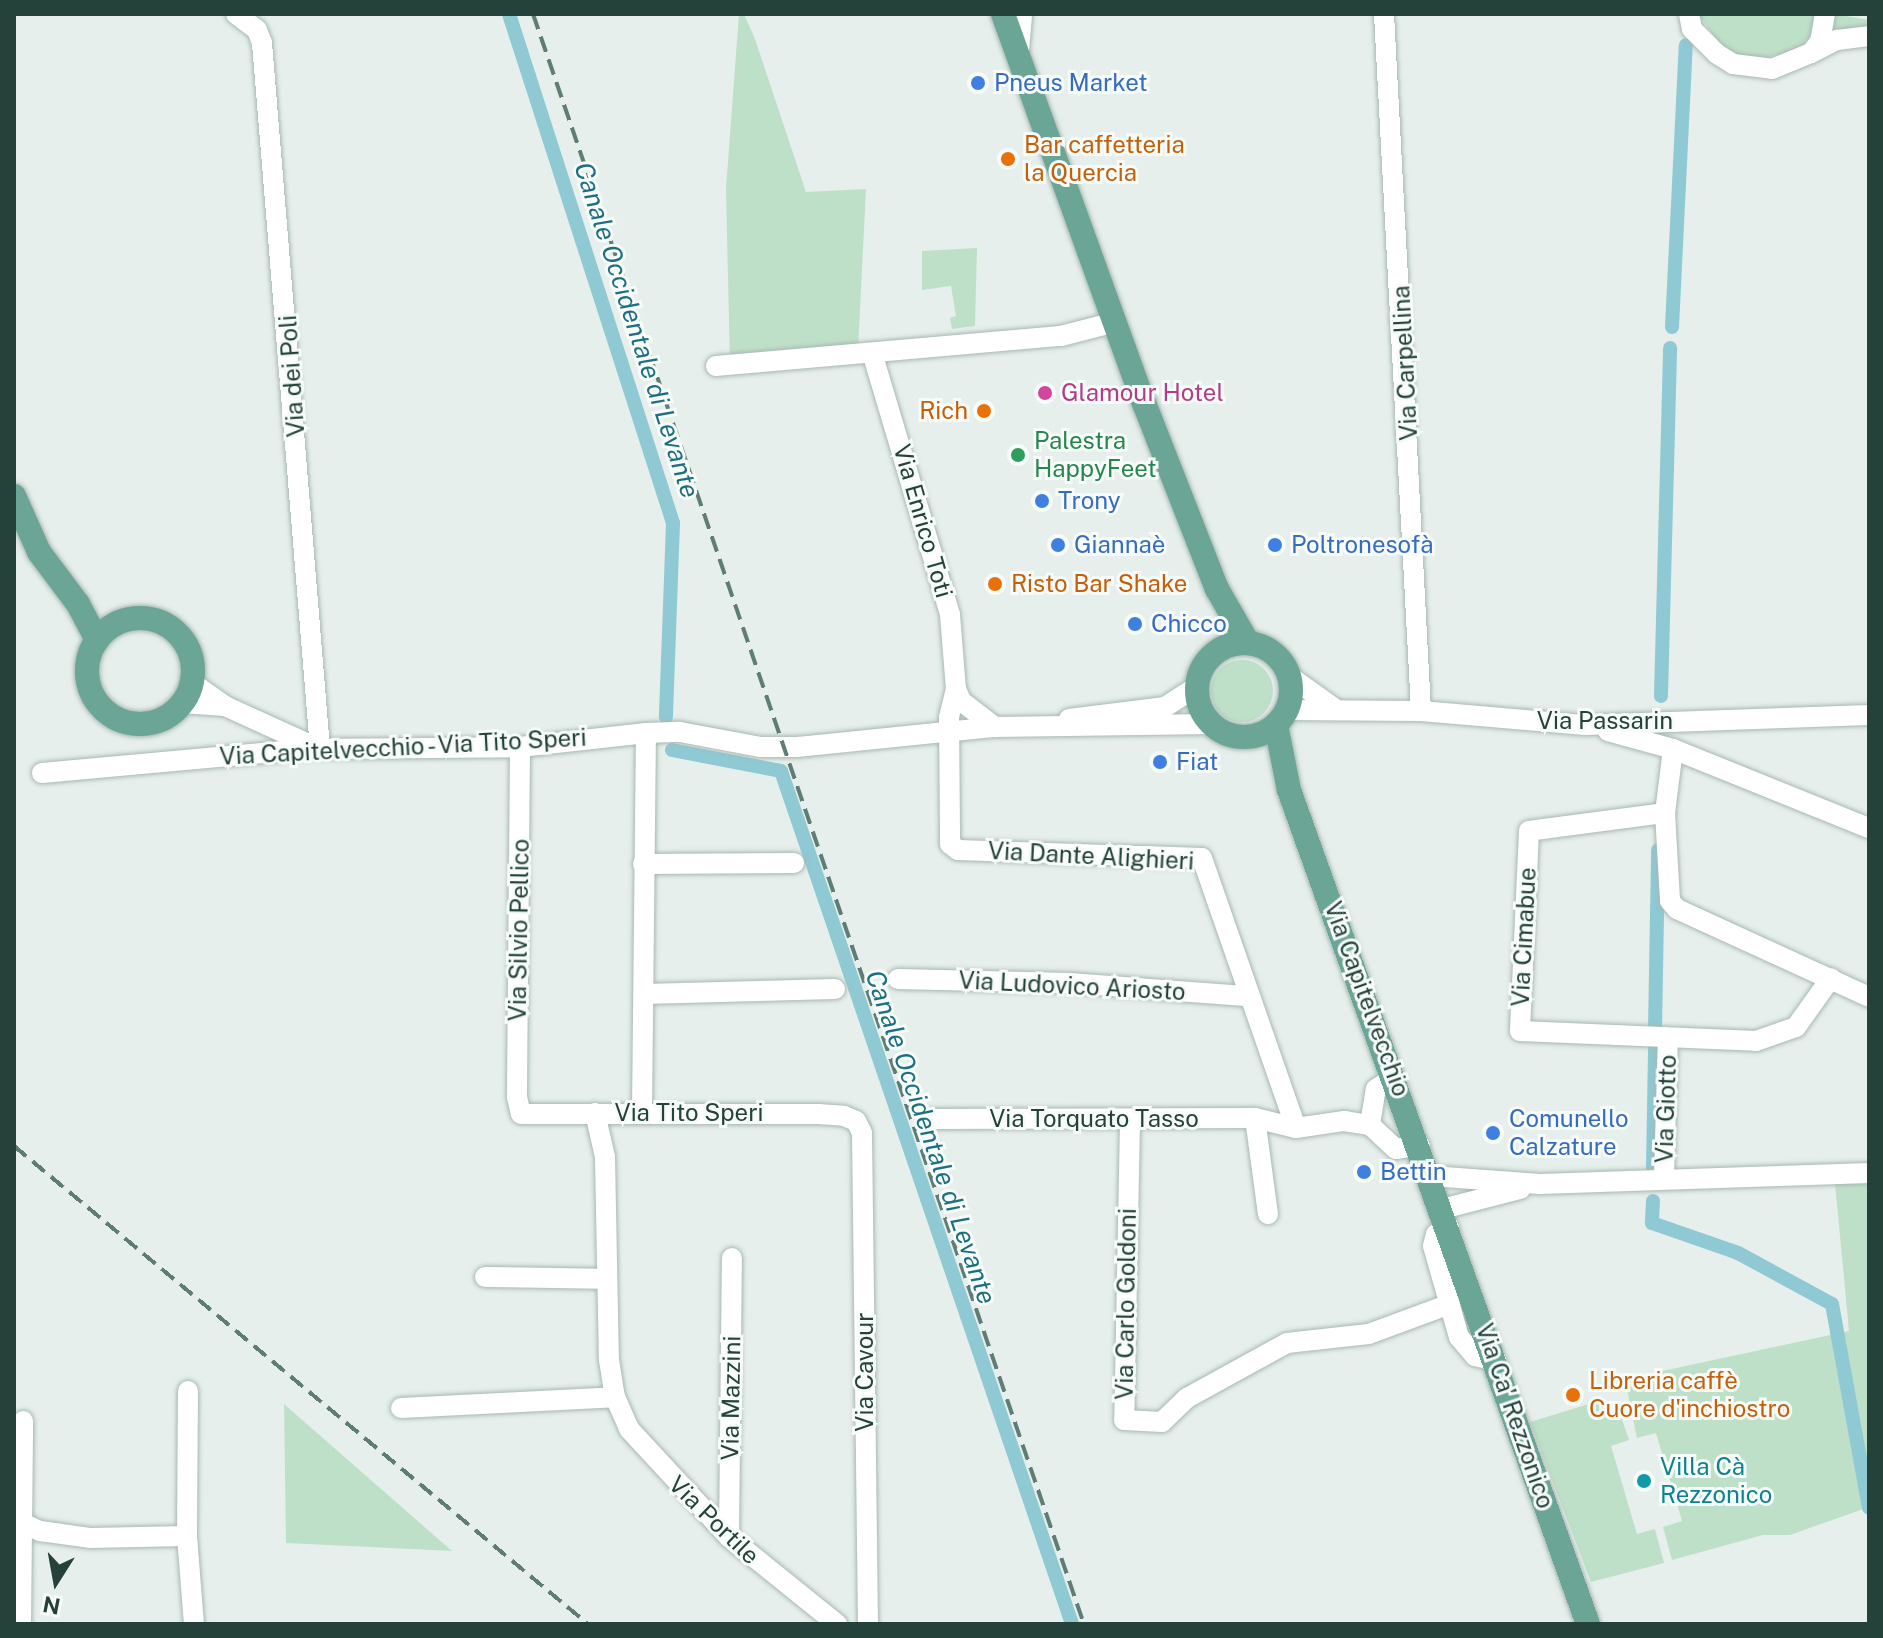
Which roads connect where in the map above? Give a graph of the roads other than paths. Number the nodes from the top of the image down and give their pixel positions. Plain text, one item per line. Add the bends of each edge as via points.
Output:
1 (236, 14) edge
2 (1003, 14) edge
3 (1022, 14) edge
4 (1384, 14) edge
5 (1676, 14) edge
6 (1825, 14) edge
7 (1690, 21) edge
8 (1869, 36) edge
9 (1811, 53) junction
10 (1020, 62) junction
11 (1115, 322) junction
12 (873, 356) junction
13 (716, 366) dead end
14 (14, 496) edge
15 (1217, 589) junction
16 (105, 633) junction
17 (1248, 643) junction
18 (1219, 650) junction
19 (1289, 676) junction
20 (1197, 686) junction
21 (956, 689) junction
22 (187, 693) junction
23 (1342, 711) junction
24 (1421, 711) junction
25 (1869, 715) edge
26 (1281, 718) junction
27 (1050, 724) junction
28 (1211, 724) junction
29 (1585, 725) junction
30 (995, 727) junction
31 (646, 733) junction
32 (950, 734) junction
33 (1250, 737) junction
34 (520, 747) junction
35 (320, 749) junction
36 (1673, 749) junction
37 (42, 773) dead end
38 (1289, 790) junction
39 (1665, 813) junction
40 (1869, 828) edge
41 (794, 863) dead end
42 (643, 864) junction
43 (1831, 978) junction
44 (898, 979) dead end
45 (835, 989) dead end
46 (644, 994) junction
47 (1246, 996) junction
48 (1869, 997) edge
49 (1668, 1039) junction
50 (1395, 1077) junction
51 (642, 1111) junction
52 (595, 1113) junction
53 (521, 1114) joint
54 (1255, 1118) junction
55 (933, 1119) dead end
56 (856, 1121) joint
57 (1130, 1121) junction
58 (1370, 1125) junction
59 (1296, 1128) junction
60 (1420, 1145) junction
61 (1869, 1173) edge
62 (1431, 1176) junction
63 (1664, 1178) junction
64 (1540, 1184) junction
65 (1268, 1214) dead end
66 (1445, 1218) junction
67 (732, 1258) dead end
68 (485, 1277) dead end
69 (607, 1279) junction
70 (1450, 1304) junction
71 (1496, 1361) junction
72 (188, 1391) dead end
73 (615, 1397) junction
74 (401, 1408) dead end
75 (23, 1421) dead end
76 (18, 1521) edge
77 (187, 1536) junction
78 (729, 1537) junction
79 (21, 1624) edge
80 (194, 1624) edge
81 (837, 1624) edge
82 (868, 1624) edge
83 (1588, 1624) edge

1 - 35 street, Via dei Poli via 257,30 262,43
2 - 10 main road
3 - 10 street
4 - 24 street, Via Carpellina
5 - 7 street
6 - 9 street via 1820,42
7 - 9 street via 1717,54 1753,68 1781,67
8 - 9 street via 1837,40
10 - 11 main road
11 - 12 street via 1070,335
11 - 15 main road
12 - 13 street
12 - 21 street, Via Enrico Toti via 950,615
14 - 16 main road via 39,552
15 - 17 main road
15 - 18 main road
16 - 22 main road via 143,619 171,629 189,652
16 - 22 main road via 87,678 108,714 130,723 149,723
17 - 18 main road
17 - 19 main road via 1274,653
18 - 20 main road via 1200,672
19 - 23 street, Via Passarin via 1317,700
19 - 26 main road, Via Capitelvecchio
20 - 27 street via 1165,707
20 - 28 main road via 1199,705
21 - 30 street via 961,701
21 - 32 street, Via Enrico Toti
22 - 35 street
23 - 24 street, Via Passarin
23 - 26 street, Via Passarin
24 - 29 street, Via Passarin
25 - 29 street, Via Passarin
26 - 33 main road
26 - 38 main road, Via Capitelvecchio
27 - 28 street
27 - 30 street, Via Capitelvecchio - Via Tito Speri
28 - 33 main road
29 - 36 street
30 - 32 street, Via Capitelvecchio - Via Tito Speri
31 - 32 street, Via Capitelvecchio - Via Tito Speri via 722,736 775,747
31 - 34 street, Via Capitelvecchio - Via Tito Speri
31 - 42 street
32 - 47 street, Via Dante Alighieri via 954,848 1202,858
33 - 38 main road, Via Capitelvecchio
34 - 35 street, Via Capitelvecchio - Via Tito Speri
34 - 53 street, Via Silvio Pellico
35 - 37 street, Via Capitelvecchio - Via Tito Speri
36 - 39 street
36 - 40 street
38 - 50 main road, Via Capitelvecchio
39 - 43 street via 1667,893 1677,909
39 - 49 street, Via Cimabue via 1529,831 1520,1031
41 - 42 street
42 - 46 street
43 - 48 street
43 - 49 street, Via Giotto via 1807,1015 1780,1036 1756,1041
44 - 47 street, Via Ludovico Ariosto via 1069,983
45 - 46 street
46 - 51 street
47 - 59 street, Via Dante Alighieri
49 - 63 street, Via Giotto
50 - 58 street via 1376,1089
50 - 60 main road, Via Capitelvecchio
51 - 52 street, Via Tito Speri
51 - 56 street, Via Tito Speri via 818,1114
52 - 53 street, Via Tito Speri
52 - 69 street, Via Portile via 605,1157
54 - 57 street, Via Torquato Tasso
54 - 59 street, Via Torquato Tasso
54 - 65 street
55 - 57 street, Via Torquato Tasso
56 - 82 street, Via Cavour via 864,1146
57 - 70 street, Via Carlo Goldoni via 1124,1420 1162,1422 1187,1398 1287,1343 1369,1334
58 - 59 street, Via Torquato Tasso via 1344,1121
58 - 60 street via 1388,1146
60 - 62 main road, Via Capitelvecchio
61 - 63 street
62 - 64 street
62 - 66 main road, Via Capitelvecchio
63 - 64 street
64 - 66 street
66 - 70 street via 1433,1246
66 - 71 main road, Via Ca' Rezzonico
67 - 78 street, Via Mazzini
68 - 69 street
69 - 73 street, Via Portile
70 - 71 street via 1459,1337 1475,1356
71 - 83 main road, Via Ca' Rezzonico
72 - 77 street
73 - 74 street
73 - 78 street, Via Portile via 629,1429 646,1450
75 - 76 street
76 - 77 street via 90,1538
76 - 79 street
77 - 80 street
78 - 81 street, Via Portile

